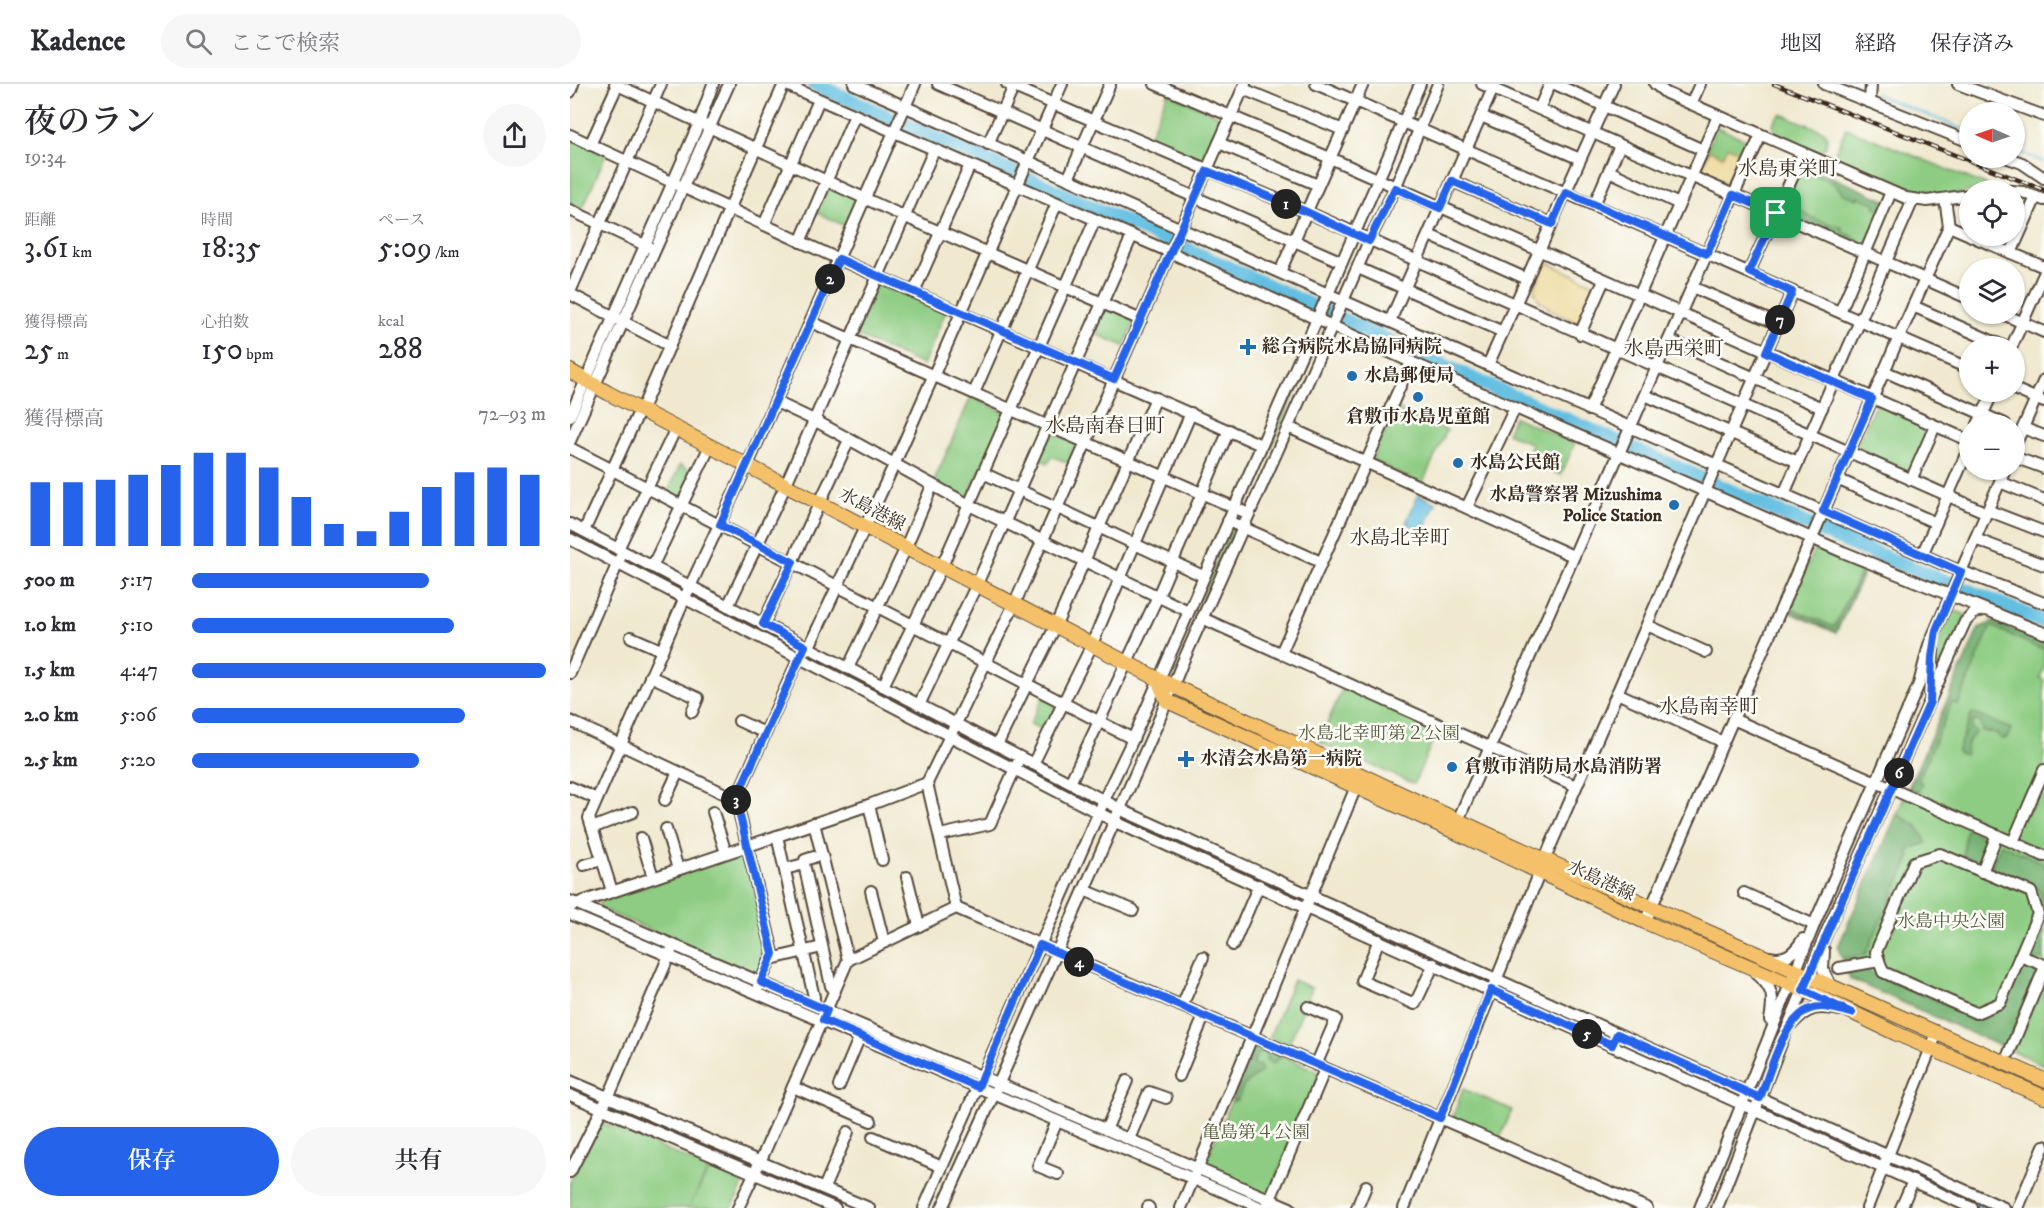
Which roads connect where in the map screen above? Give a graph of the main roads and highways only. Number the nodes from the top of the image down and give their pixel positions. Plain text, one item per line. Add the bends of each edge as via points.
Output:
1 (570, 371) edge
2 (1158, 679) junction
3 (1456, 825) junction
4 (1542, 866) junction
5 (1747, 959) junction
6 (1806, 984) junction
7 (2044, 1080) edge
8 (2044, 1097) edge

1 - 2 main road, 水島港線
2 - 3 main road, 水島港線 via 1361,775
2 - 3 main road, 水島港線 via 1167,701 1356,788
3 - 4 main road, 水島港線
4 - 5 main road, 水島港線 via 1651,907
4 - 5 main road, 水島港線 via 1644,922
5 - 6 main road, 水島港線
6 - 7 main road, 水島港線 via 1832,988
6 - 8 main road, 水島港線 via 1852,1013

